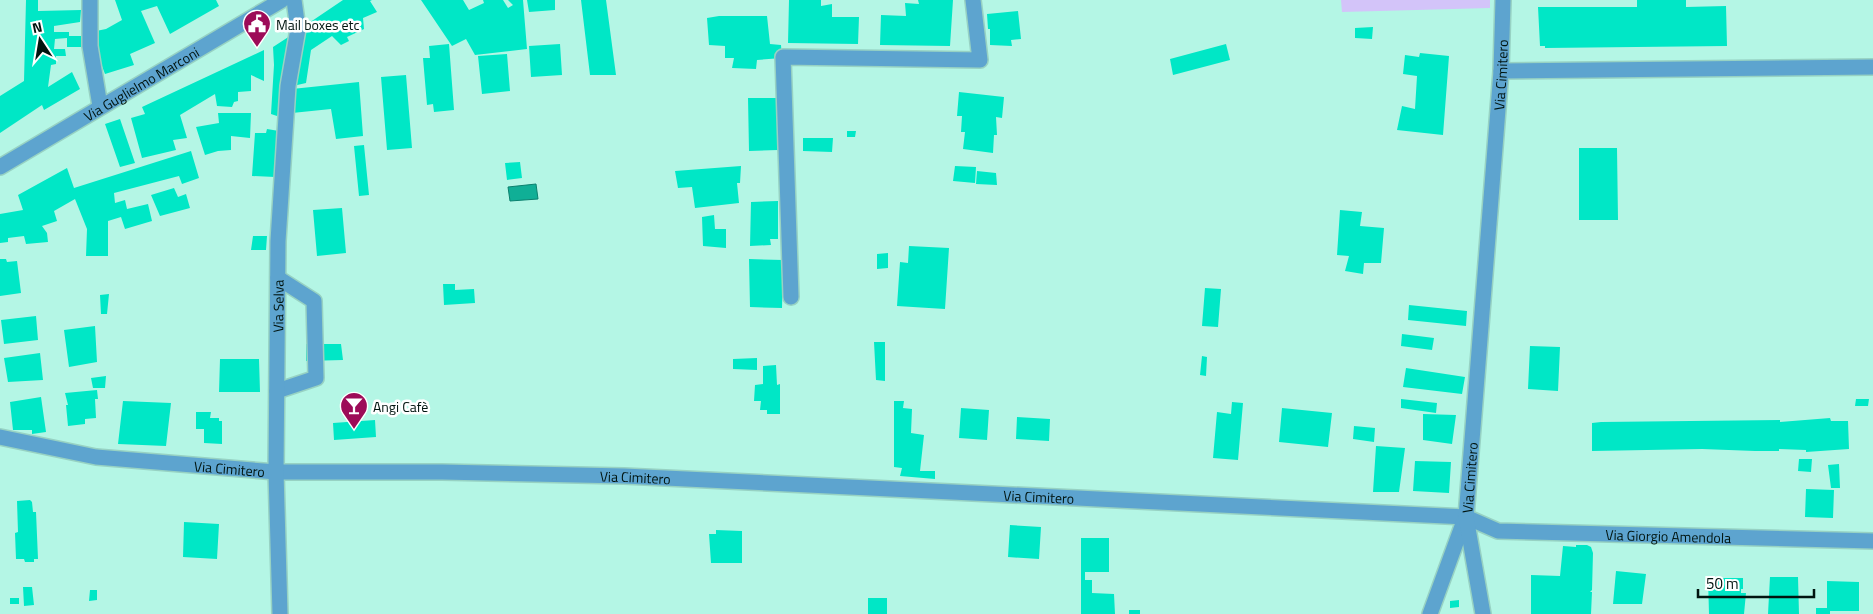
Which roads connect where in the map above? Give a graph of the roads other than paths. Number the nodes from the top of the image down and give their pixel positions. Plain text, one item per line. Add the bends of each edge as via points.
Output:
1 (90, 0) edge
2 (282, 0) edge
3 (294, 0) edge
4 (973, 0) edge
5 (1503, 0) edge
6 (1873, 67) edge
7 (1501, 71) junction
8 (100, 106) junction
9 (0, 167) edge
10 (278, 278) junction
11 (790, 297) dead end
12 (277, 391) junction
13 (0, 437) edge
14 (276, 472) junction
15 (1466, 517) junction
16 (1873, 541) edge
17 (280, 614) edge
18 (1430, 614) edge
19 (1483, 614) edge

1 - 8 street via 90,46
2 - 8 street, Via Guglielmo Marconi
3 - 10 street, Via Selva via 298,29 288,86
4 - 11 street via 980,60 783,57
5 - 7 street, Via Cimitero
6 - 7 street
7 - 15 street, Via Cimitero
8 - 9 street, Via Guglielmo Marconi
10 - 12 street, Via Selva
10 - 12 street via 314,301 316,378
12 - 14 street, Via Selva
13 - 14 street, Via Cimitero via 96,458
14 - 15 street, Via Cimitero via 342,467 633,477
14 - 17 street, Via Selva
15 - 16 street, Via Giorgio Amendola via 1498,531
15 - 18 street
15 - 19 street

